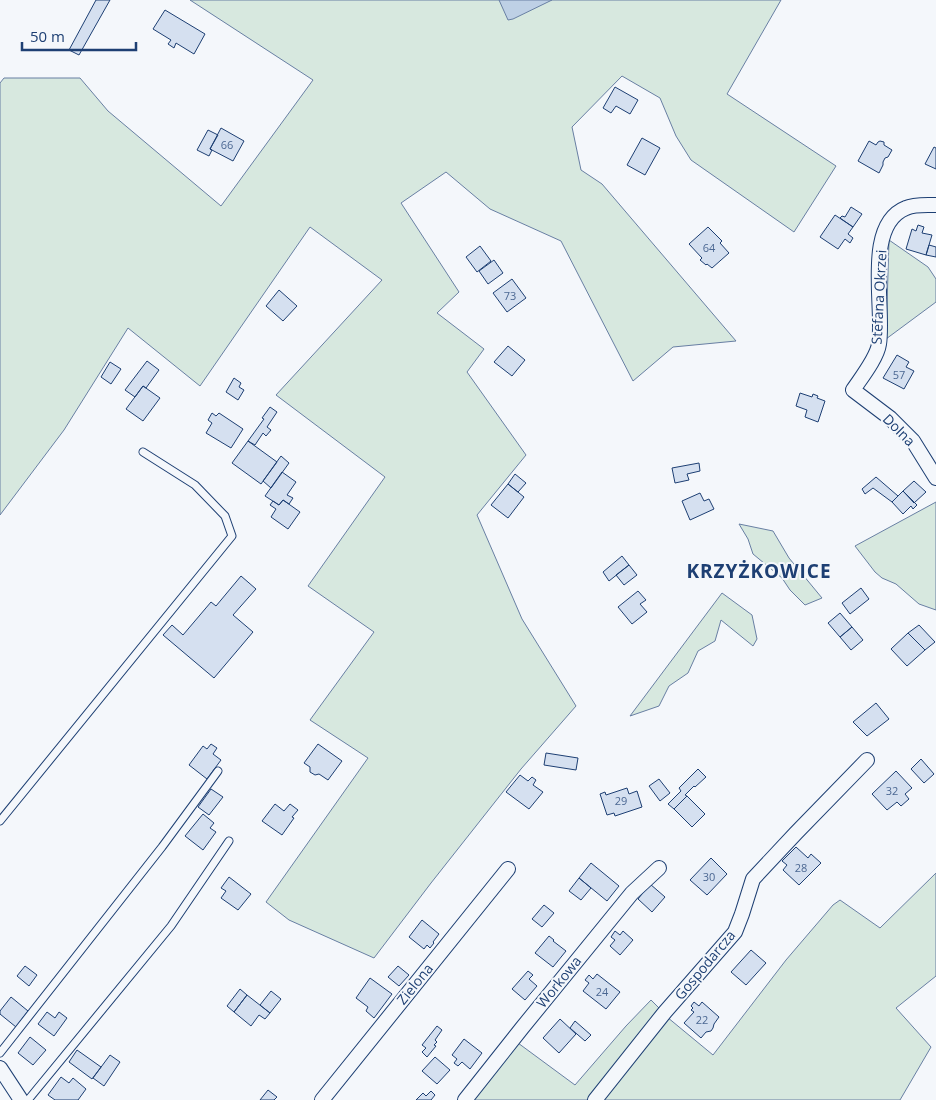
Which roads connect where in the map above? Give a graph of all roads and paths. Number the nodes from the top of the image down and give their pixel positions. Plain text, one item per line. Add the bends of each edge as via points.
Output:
1 (936, 205) edge
2 (853, 390) joint
3 (143, 452) dead end
4 (936, 478) edge
5 (867, 760) dead end
6 (218, 771) dead end
7 (0, 821) edge
8 (230, 841) dead end
9 (659, 868) dead end
10 (508, 869) dead end
11 (0, 1053) edge
12 (0, 1068) edge
13 (20, 1100) edge
14 (28, 1100) edge
15 (322, 1100) edge
16 (465, 1100) edge
17 (595, 1100) edge

1 - 2 street, Stefana Okrzei via 906,207 897,212 883,232 878,266 879,345
2 - 4 street, Dolna via 890,418 913,441
3 - 7 lane via 195,486 225,516 232,536
5 - 17 street, Gospodarcza via 753,879 735,932 665,1012
6 - 11 lane
8 - 14 lane via 171,926
9 - 16 street, Workowa via 632,893
10 - 15 street, Zielona
12 - 13 street

